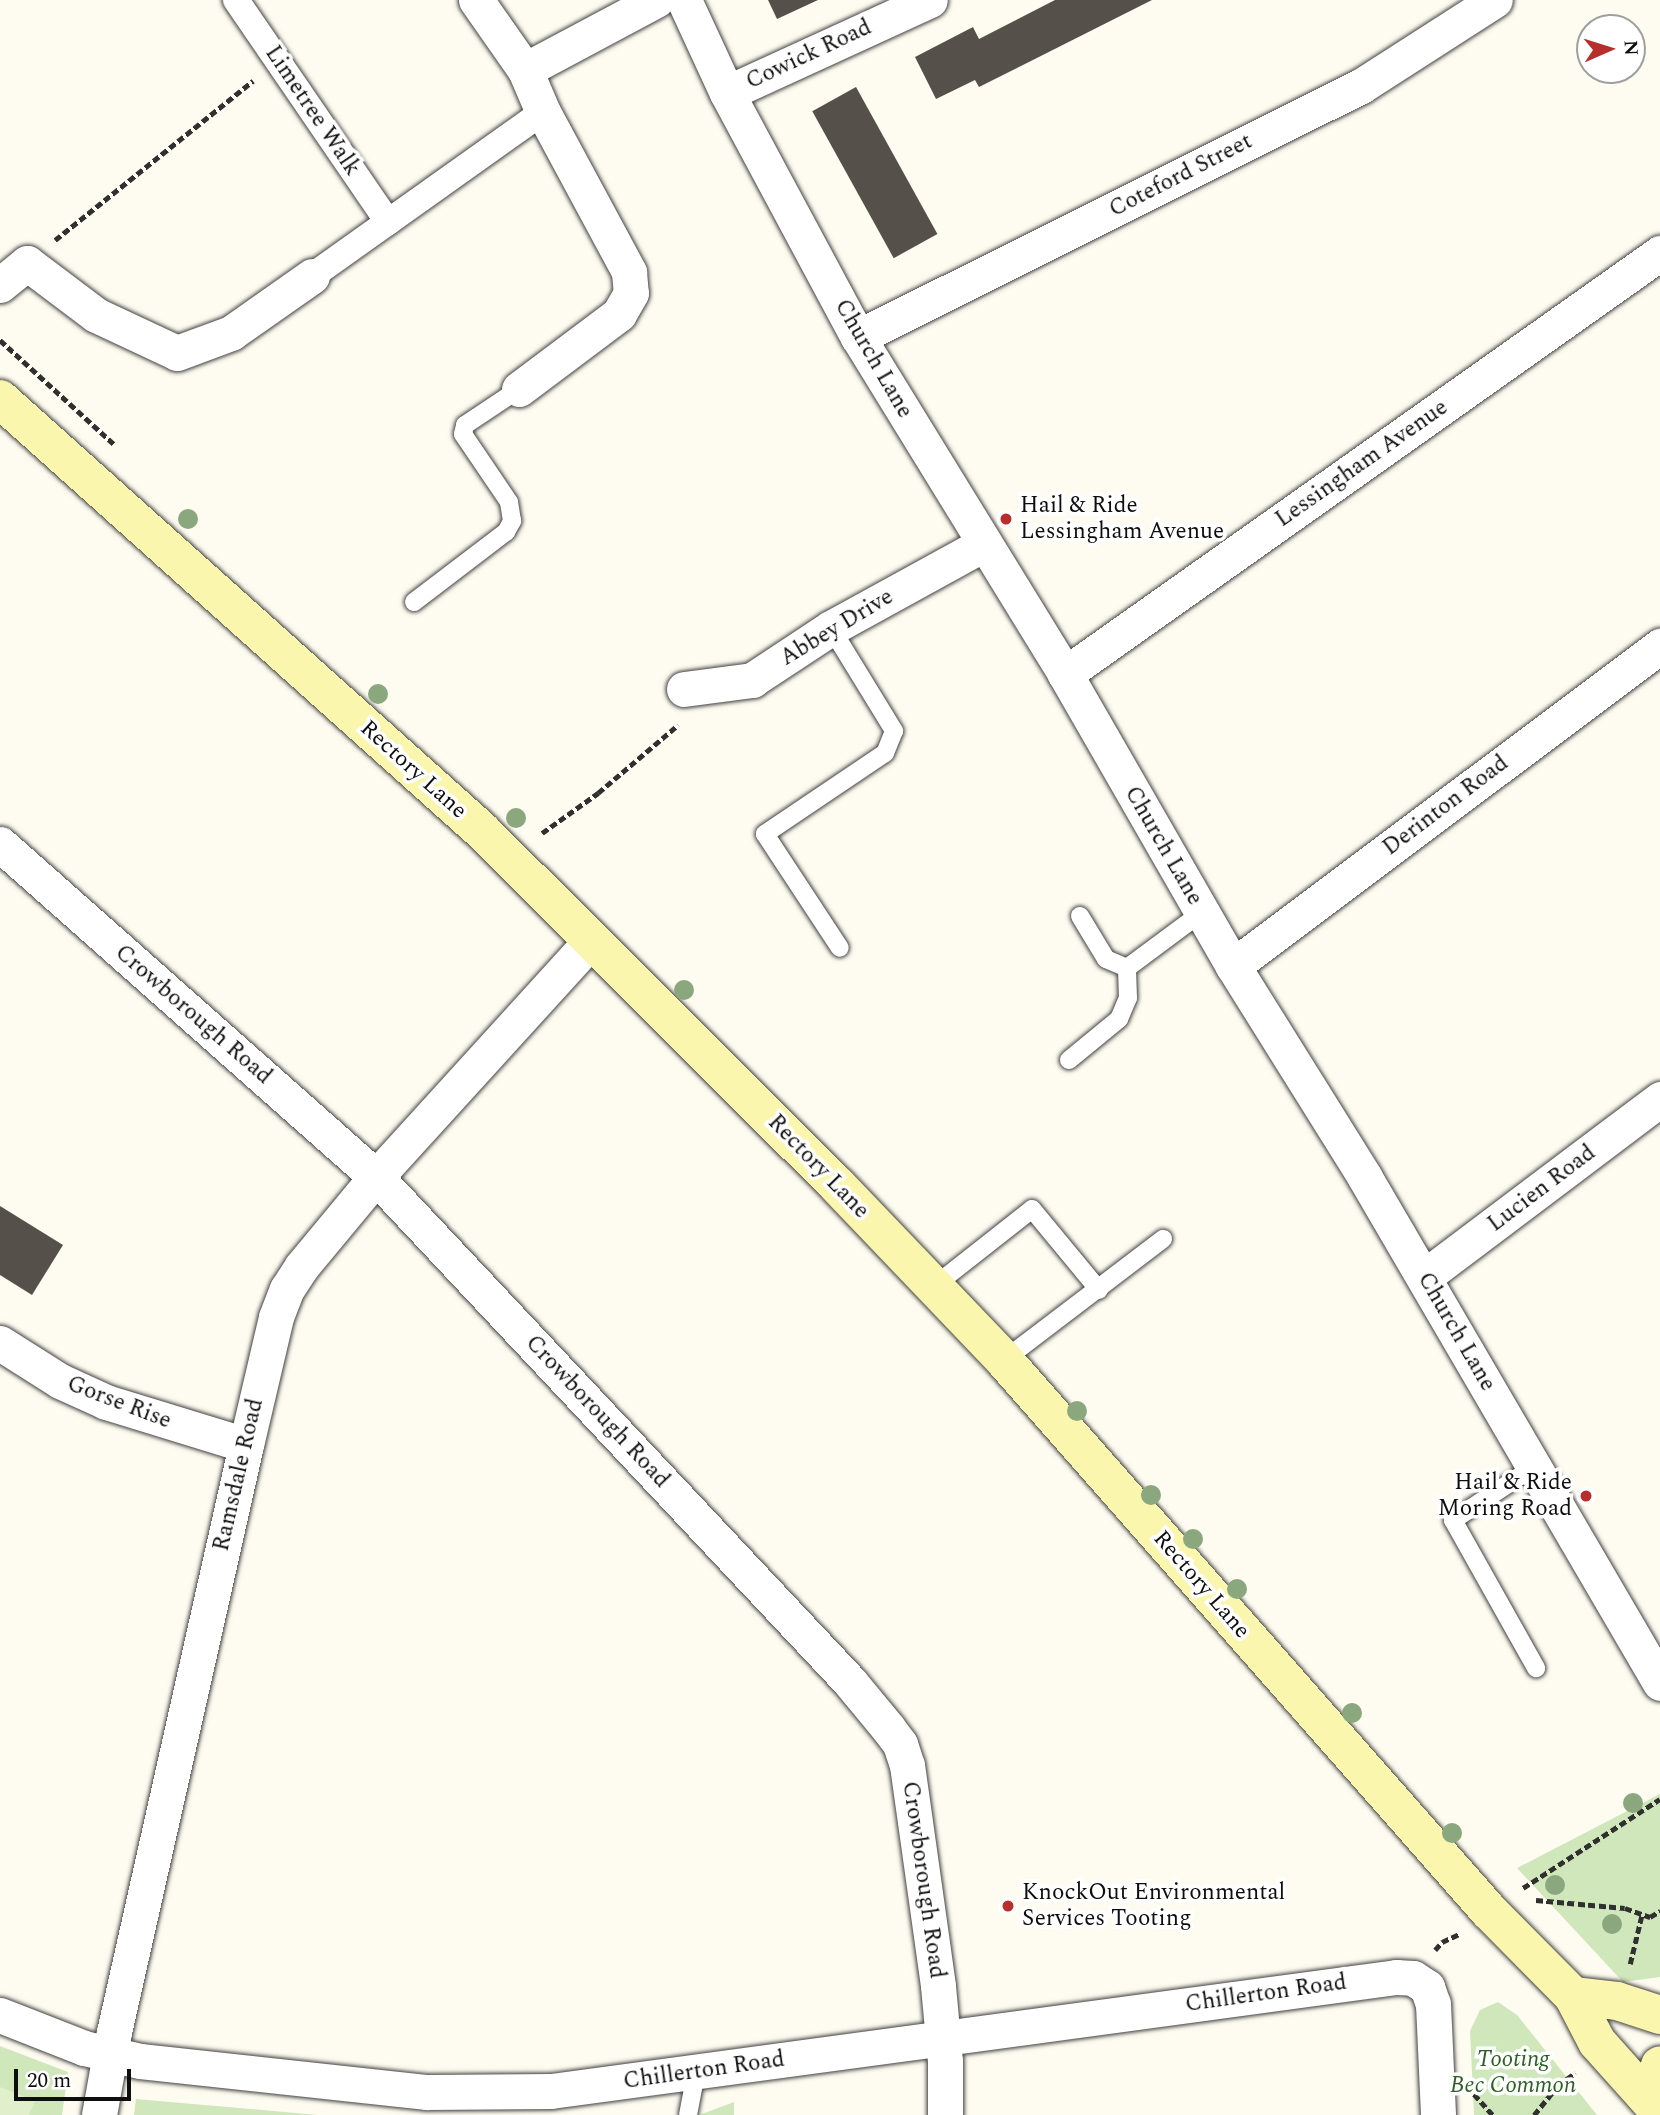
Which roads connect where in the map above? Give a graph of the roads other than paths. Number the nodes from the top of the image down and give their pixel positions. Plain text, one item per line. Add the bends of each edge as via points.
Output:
1 (236, 0) edge
2 (476, 0) edge
3 (656, 0) edge
4 (684, 0) edge
5 (930, 0) edge
6 (1495, 0) edge
7 (525, 70) junction
8 (727, 93) junction
9 (543, 112) junction
10 (388, 222) junction
11 (1660, 253) edge
12 (312, 276) joint
13 (0, 285) edge
14 (858, 337) junction
15 (519, 389) joint
16 (0, 399) edge
17 (984, 544) junction
18 (414, 602) dead end
19 (831, 628) junction
20 (1660, 646) edge
21 (1065, 674) junction
22 (684, 689) road end
23 (0, 844) edge
24 (1201, 913) junction
25 (1080, 916) dead end
26 (592, 940) junction
27 (840, 948) dead end
28 (1233, 966) junction
29 (1127, 968) junction
30 (1069, 1060) dead end
31 (1660, 1099) edge
32 (376, 1177) junction
33 (1163, 1239) dead end
34 (1424, 1277) junction
35 (933, 1287) junction
36 (1100, 1290) junction
37 (0, 1343) edge
38 (1004, 1360) junction
39 (246, 1445) junction
40 (1534, 1467) junction
41 (1650, 1640) edge
42 (1536, 1668) dead end
43 (1660, 1683) edge
44 (1573, 1996) junction
45 (1660, 2014) edge
46 (0, 2015) edge
47 (942, 2038) junction
48 (109, 2054) junction
49 (1660, 2064) edge
50 (696, 2073) junction
51 (1657, 2112) edge
52 (99, 2115) edge
53 (688, 2115) edge
54 (945, 2115) edge
55 (1438, 2115) edge

1 - 10 street, Limetree Walk
2 - 7 street
3 - 7 street
4 - 8 street, Church Lane
5 - 8 street, Cowick Road
6 - 14 street, Coteford Street via 1361,86
7 - 9 street
8 - 14 street, Church Lane
9 - 10 street
9 - 15 street via 629,272 631,293 619,314
10 - 12 street
11 - 21 street, Lessingham Avenue
12 - 13 street via 232,333 177,353 96,315 27,263
14 - 17 street, Church Lane
15 - 18 lane via 465,425 463,434 509,502 512,521 506,532
16 - 26 main road, Rectory Lane via 481,830
17 - 19 street, Abbey Drive
17 - 21 street, Church Lane
19 - 22 street, Abbey Drive via 752,680
19 - 27 lane via 894,731 885,753 765,834
20 - 28 street, Derinton Road
21 - 24 street, Church Lane
23 - 32 street, Crowborough Road
24 - 28 street, Church Lane
24 - 29 lane
25 - 29 lane via 1106,959
26 - 32 street, Ramsdale Road
26 - 35 main road, Rectory Lane
28 - 34 street, Church Lane
29 - 30 lane via 1128,998 1119,1019
31 - 34 street, Lucien Road
32 - 39 street, Ramsdale Road via 287,1289 276,1317
32 - 47 street, Crowborough Road via 850,1682 900,1744
33 - 36 lane
34 - 40 street, Church Lane
35 - 36 lane via 1032,1209
35 - 38 main road, Rectory Lane
36 - 38 lane
37 - 39 street, Gorse Rise via 60,1381 106,1402
38 - 44 main road, Rectory Lane via 1489,1912
39 - 48 street, Ramsdale Road
40 - 41 street, Church Lane
40 - 42 lane via 1454,1520
41 - 43 street, Church Lane
44 - 45 main road via 1617,2001
44 - 51 main road, Rectory Lane via 1597,2042
46 - 48 street, Chillerton Road
47 - 50 street, Chillerton Road
47 - 54 street, Crowborough Road
47 - 55 street, Chillerton Road via 1413,1978 1427,1987 1433,2004
48 - 50 street, Chillerton Road via 427,2092 551,2091
48 - 52 street, Ramsdale Road
49 - 51 main road
50 - 53 lane

